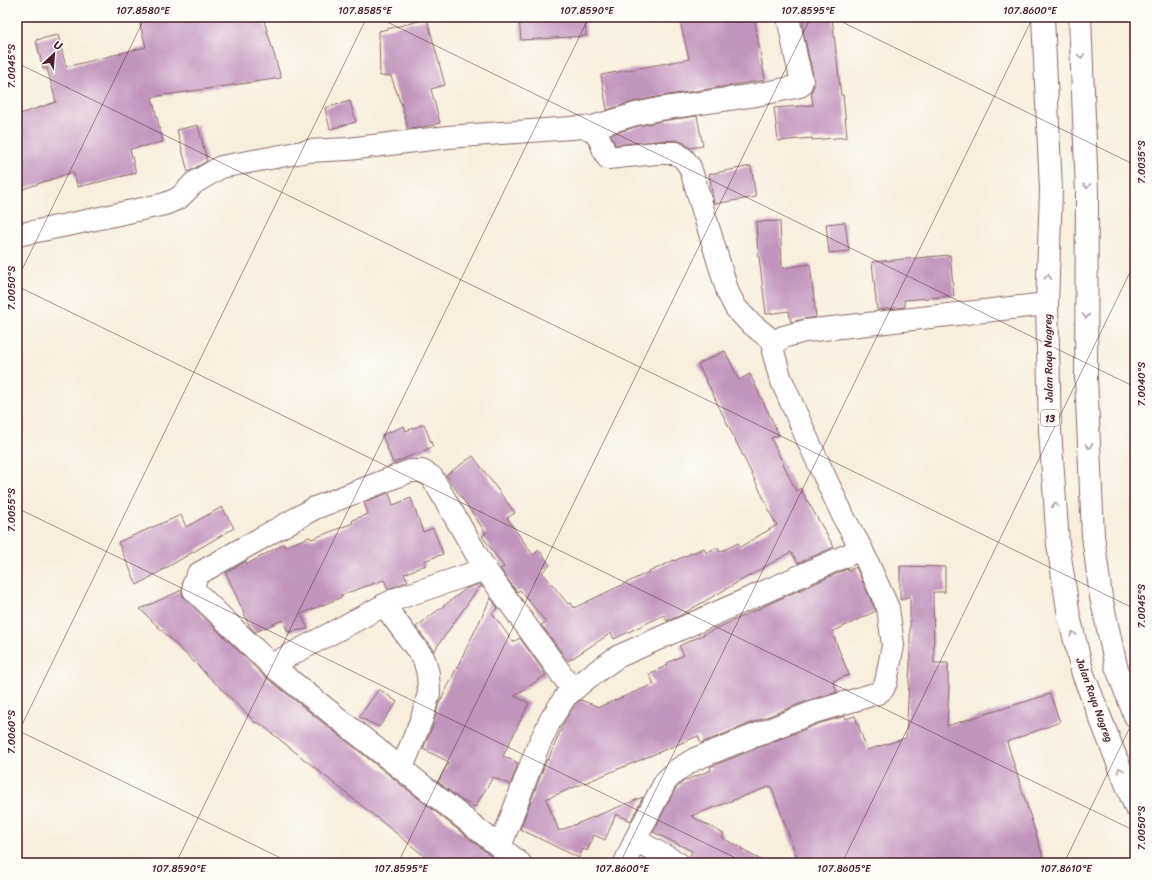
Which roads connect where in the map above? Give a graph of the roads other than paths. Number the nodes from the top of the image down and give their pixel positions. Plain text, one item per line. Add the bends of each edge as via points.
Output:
1 (788, 17) edge
2 (1042, 17) edge
3 (1080, 17) edge
4 (589, 128) junction
5 (17, 235) edge
6 (1048, 304) junction
7 (775, 343) junction
8 (861, 548) junction
9 (484, 570) junction
10 (384, 605) junction
11 (271, 665) junction
12 (573, 690) junction
13 (1135, 716) edge
14 (402, 768) junction
15 (1135, 806) edge
16 (635, 840) junction
17 (500, 847) junction
18 (520, 863) edge
19 (626, 863) edge
20 (678, 863) edge

1 - 4 main road via 802,81 800,86 659,109
6 -> 2 main road, Jalan Raya Nagreg / 13 via 1051,190
3 -> 13 main road via 1088,193 1086,377 1093,536 1101,597 1116,666
4 - 5 main road via 448,136 348,149 308,151 221,167 194,183 179,198 165,204
4 - 7 main road via 601,140 608,158 656,153 676,154 684,159 690,167 728,293 736,308 748,321
6 - 7 main road via 806,331 783,337
15 -> 6 main road, Jalan Raya Nagreg / 13 via 1083,674 1069,616 1058,544 1050,430
7 - 8 main road via 773,351 780,378 845,520
8 - 12 main road via 617,657
8 - 16 main road via 888,608 893,645 883,689 878,693 814,712 695,759 677,770 665,782
9 - 10 main road
9 - 11 main road via 432,477 422,471 410,471 315,508 198,574 194,583 194,590
9 - 12 main road
10 - 11 main road
10 - 14 main road via 424,659 428,674 429,693
11 - 14 main road
12 - 17 main road via 566,696 536,749
14 - 17 main road
16 - 19 main road
16 - 20 main road
17 - 18 main road

